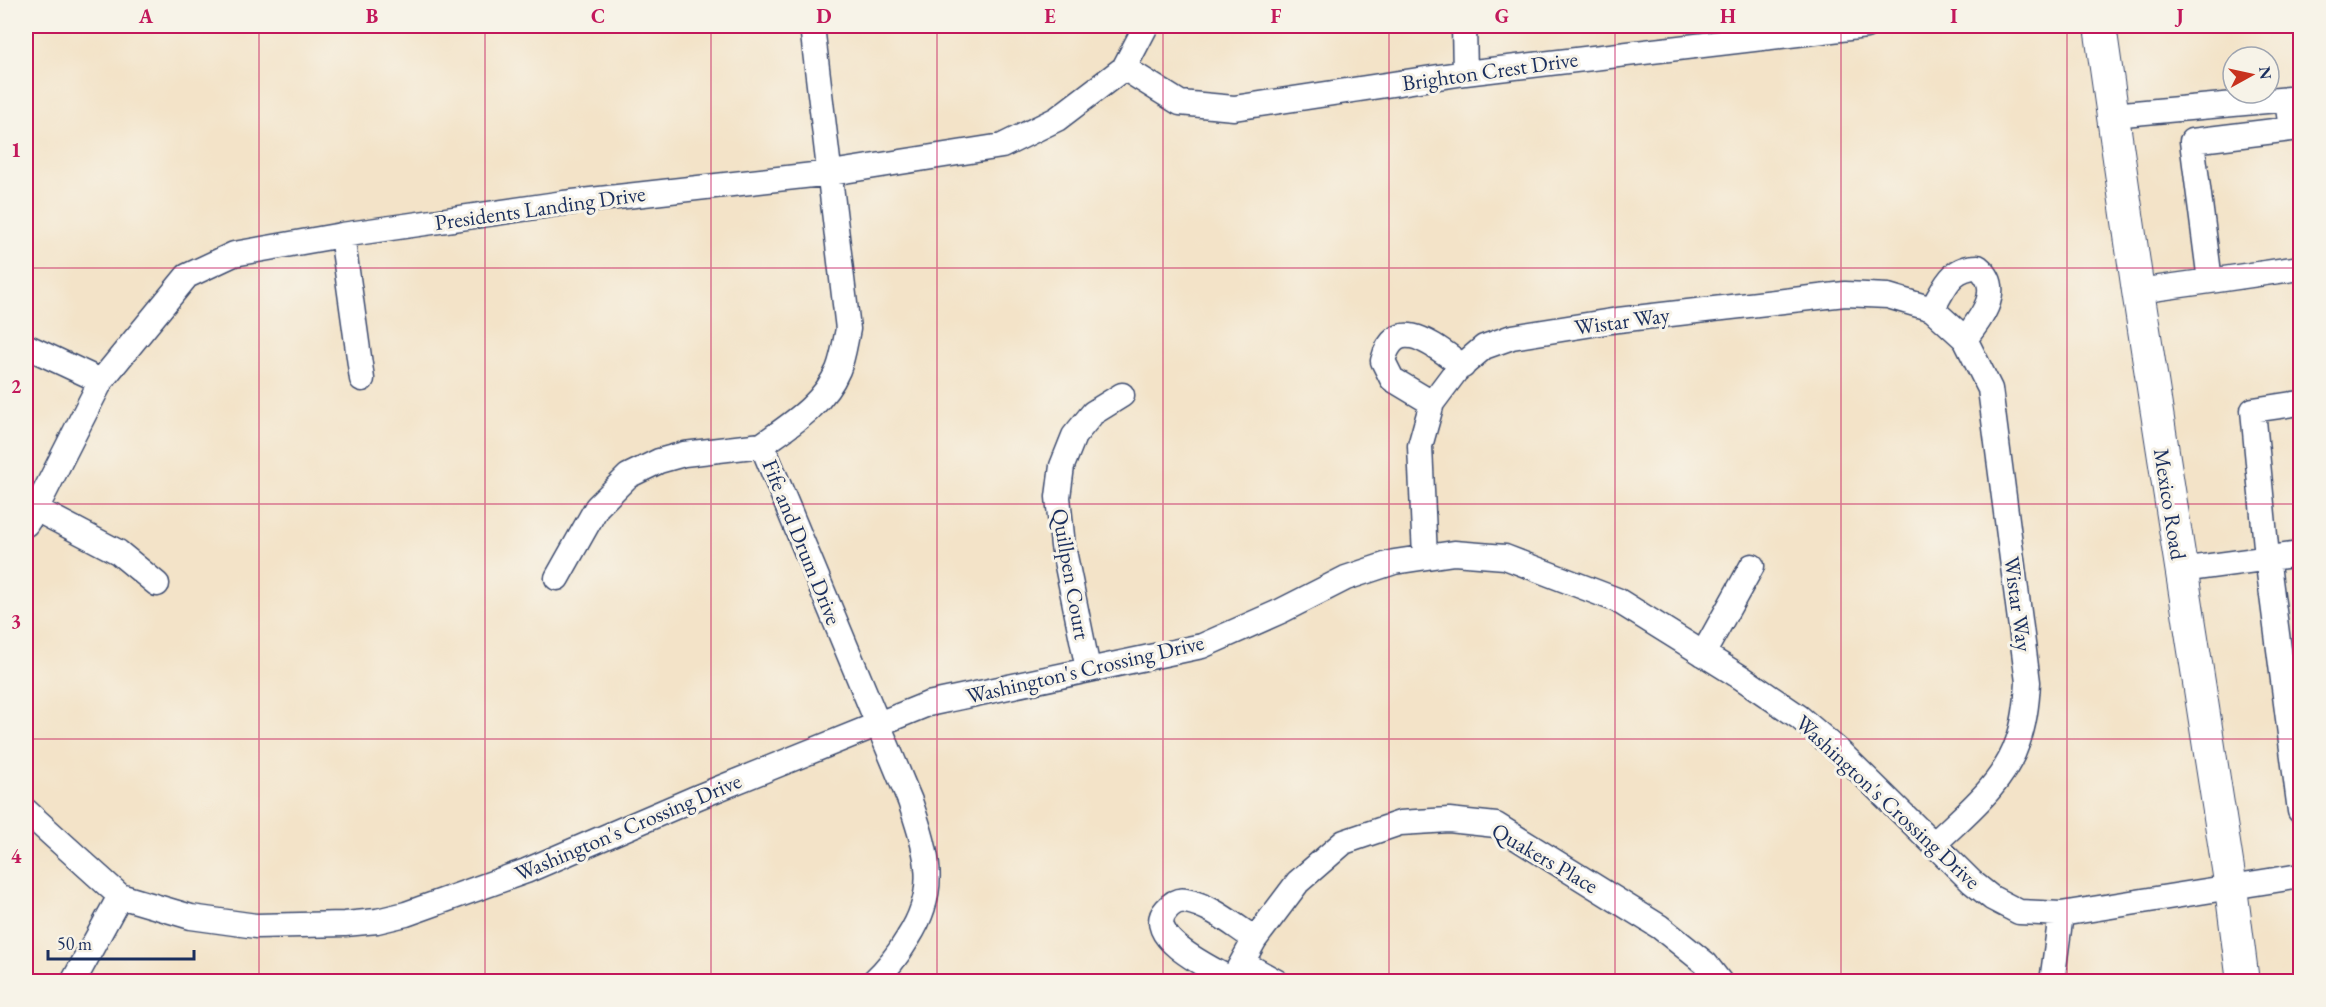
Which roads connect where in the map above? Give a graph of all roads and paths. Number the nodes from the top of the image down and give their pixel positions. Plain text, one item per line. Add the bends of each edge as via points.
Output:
1 (812, 26) edge
2 (1146, 26) edge
3 (1464, 26) edge
4 (1866, 26) edge
5 (2100, 26) edge
6 (1124, 68) junction
7 (1465, 73) junction
8 (2294, 99) edge
9 (2112, 115) junction
10 (831, 172) junction
11 (342, 235) junction
12 (2301, 268) edge
13 (2210, 281) junction
14 (2138, 291) junction
15 (1932, 309) junction
16 (1965, 339) junction
17 (26, 346) edge
18 (1463, 366) junction
19 (362, 379) dead end
20 (101, 381) junction
21 (1122, 395) dead end
22 (1431, 403) junction
23 (2301, 403) edge
24 (762, 445) junction
25 (31, 516) edge
26 (2301, 554) edge
27 (2267, 557) junction
28 (1425, 558) junction
29 (1752, 566) dead end
30 (2181, 570) junction
31 (557, 578) dead end
32 (157, 584) dead end
33 (1703, 654) junction
34 (1088, 669) junction
35 (877, 724) junction
36 (26, 811) edge
37 (2301, 812) edge
38 (1935, 843) junction
39 (2301, 876) edge
40 (2231, 888) junction
41 (120, 896) junction
42 (2061, 914) junction
43 (1255, 939) junction
44 (1235, 975) edge
45 (73, 981) edge
46 (873, 981) edge
47 (1277, 981) edge
48 (1720, 981) edge
49 (2052, 981) edge
50 (2243, 981) edge

1 - 10 street, Fife and Drum Drive
2 - 6 street, Presidents Landing Drive
3 - 7 street
4 - 7 street, Brighton Crest Drive
5 - 9 main road, Mexico Road
6 - 7 street, Brighton Crest Drive via 1180,103 1234,108
6 - 10 street, Presidents Landing Drive via 1057,119 1002,146
8 - 9 street
8 - 13 street via 2291,129 2192,141
9 - 14 main road, Mexico Road
10 - 11 street, Presidents Landing Drive via 564,203
10 - 24 street, Fife and Drum Drive via 848,329 839,369 826,394 810,410
11 - 19 street
11 - 20 street, Presidents Landing Drive via 234,254 187,276
12 - 13 street
13 - 14 street
14 - 30 main road, Mexico Road
15 - 16 street, Wistar Way
15 - 16 street via 1959,270 1977,267 1984,273 1991,298
15 - 18 street, Wistar Way via 1888,296 1845,294 1618,320 1512,337 1484,348
16 - 38 street, Wistar Way via 1990,389 2028,682 2018,742 2003,772
17 - 20 street
18 - 22 street, Wistar Way
18 - 22 street via 1416,335 1401,336 1386,347 1383,361 1392,379
20 - 25 street, Presidents Landing Drive
21 - 34 street, Quillpen Court via 1093,413 1074,436 1062,466 1058,498 1063,546
22 - 28 street, Wistar Way via 1420,446
23 - 27 street via 2253,410
24 - 31 street via 684,454 628,476 597,507
24 - 35 street, Fife and Drum Drive
25 - 32 street via 118,552
26 - 27 street
27 - 30 street
27 - 37 street
28 - 33 street, Washington's Crossing Drive via 1454,553 1515,560 1617,600
28 - 34 street, Washington's Crossing Drive via 1394,562 1346,578 1202,646
29 - 33 street
30 - 40 main road, Mexico Road
33 - 38 street, Washington's Crossing Drive via 1799,717
34 - 35 street, Washington's Crossing Drive via 928,704
35 - 41 street, Washington's Crossing Drive via 526,871 376,921 256,926 190,917
35 - 46 street, Fife and Drum Drive via 920,831 928,879 926,905 916,926 891,965
36 - 41 street, Washington's Crossing Drive
38 - 42 street, Washington's Crossing Drive via 1992,898 2019,912
39 - 40 street, Washington's Crossing Drive
40 - 42 street, Washington's Crossing Drive
40 - 50 main road, Mexico Road
41 - 45 street
42 - 49 street
43 - 44 street, Quakers Place
43 - 44 street via 1206,907 1183,900 1174,902 1162,914 1161,927 1170,941 1198,962
43 - 48 street, Quakers Place via 1298,882 1344,842 1400,823 1449,820 1496,825 1660,927 1706,964
44 - 47 street

